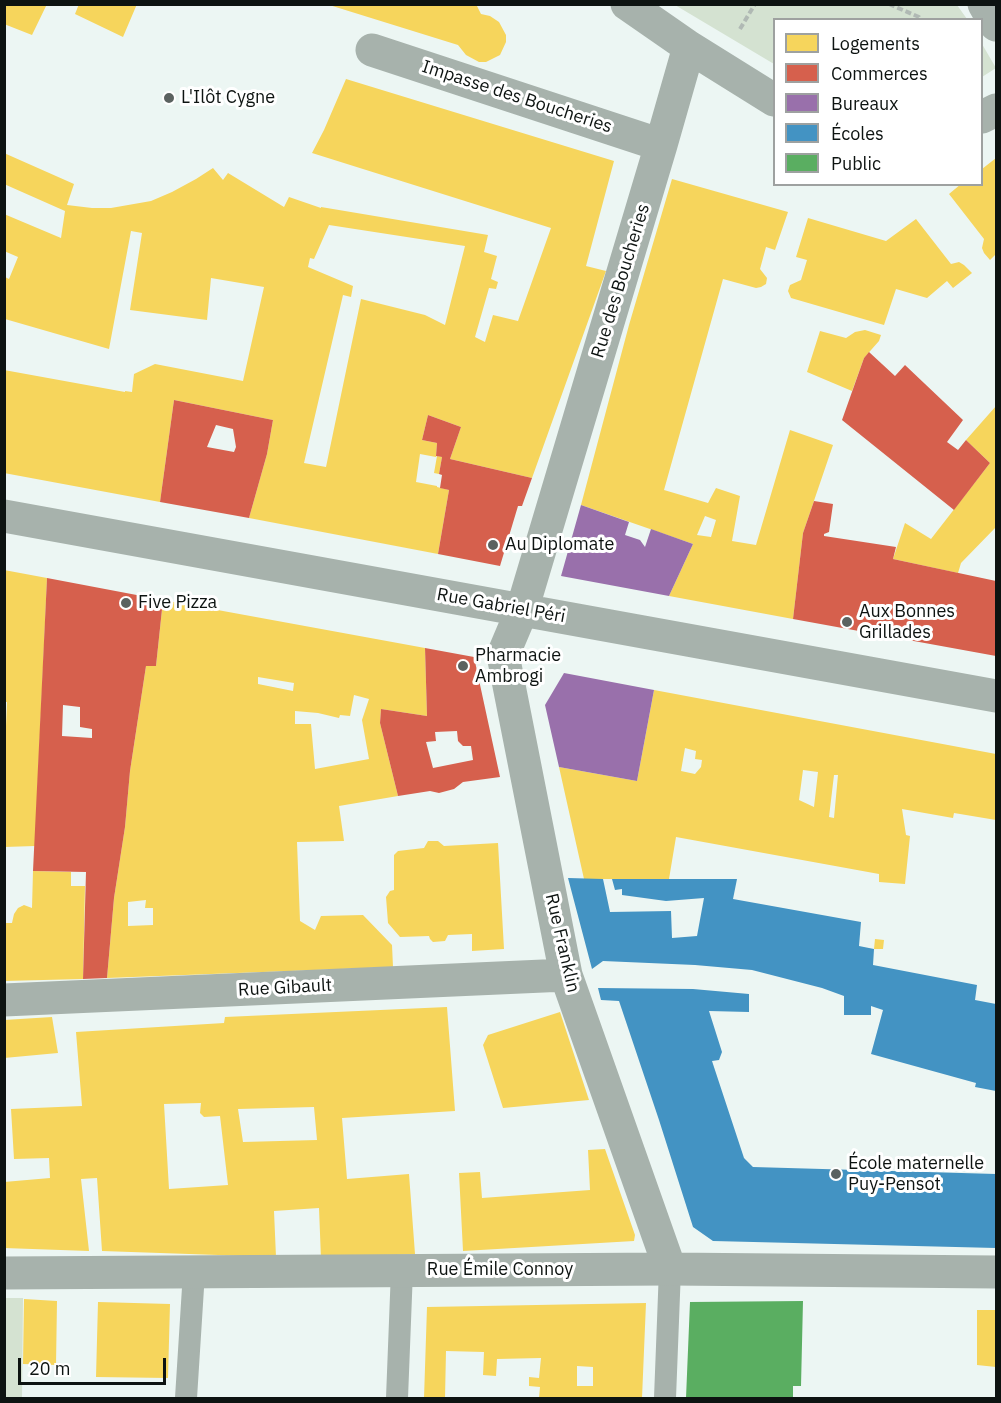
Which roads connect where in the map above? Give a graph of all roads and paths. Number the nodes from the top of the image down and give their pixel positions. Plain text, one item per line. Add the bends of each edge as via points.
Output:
1 (627, 4) edge
2 (890, 4) edge
3 (984, 4) edge
4 (920, 18) edge
5 (996, 25) edge
6 (689, 48) junction
7 (372, 50) dead end
8 (773, 99) edge
9 (661, 145) junction
10 (4, 516) edge
11 (522, 610) junction
12 (996, 696) edge
13 (566, 975) junction
14 (4, 1000) edge
15 (670, 1269) junction
16 (402, 1270) junction
17 (195, 1272) junction
18 (996, 1272) edge
19 (4, 1273) edge
20 (186, 1398) edge
21 (397, 1398) edge
22 (664, 1398) edge

1 - 6 street
2 - 4 path
3 - 5 street
6 - 8 street
6 - 9 street, Rue des Boucheries
7 - 9 street, Impasse des Boucheries
9 - 11 street, Rue des Boucheries
10 - 11 street, Rue Gabriel Péri
11 - 12 street, Rue Gabriel Péri
11 - 13 street, Rue Franklin via 503,655
13 - 14 street, Rue Gibault
13 - 15 street, Rue Franklin
15 - 16 street, Rue Émile Connoy
15 - 18 street, Rue Émile Connoy
15 - 22 lane
16 - 17 street, Rue Émile Connoy
16 - 21 lane
17 - 19 street, Rue Émile Connoy
17 - 20 lane

